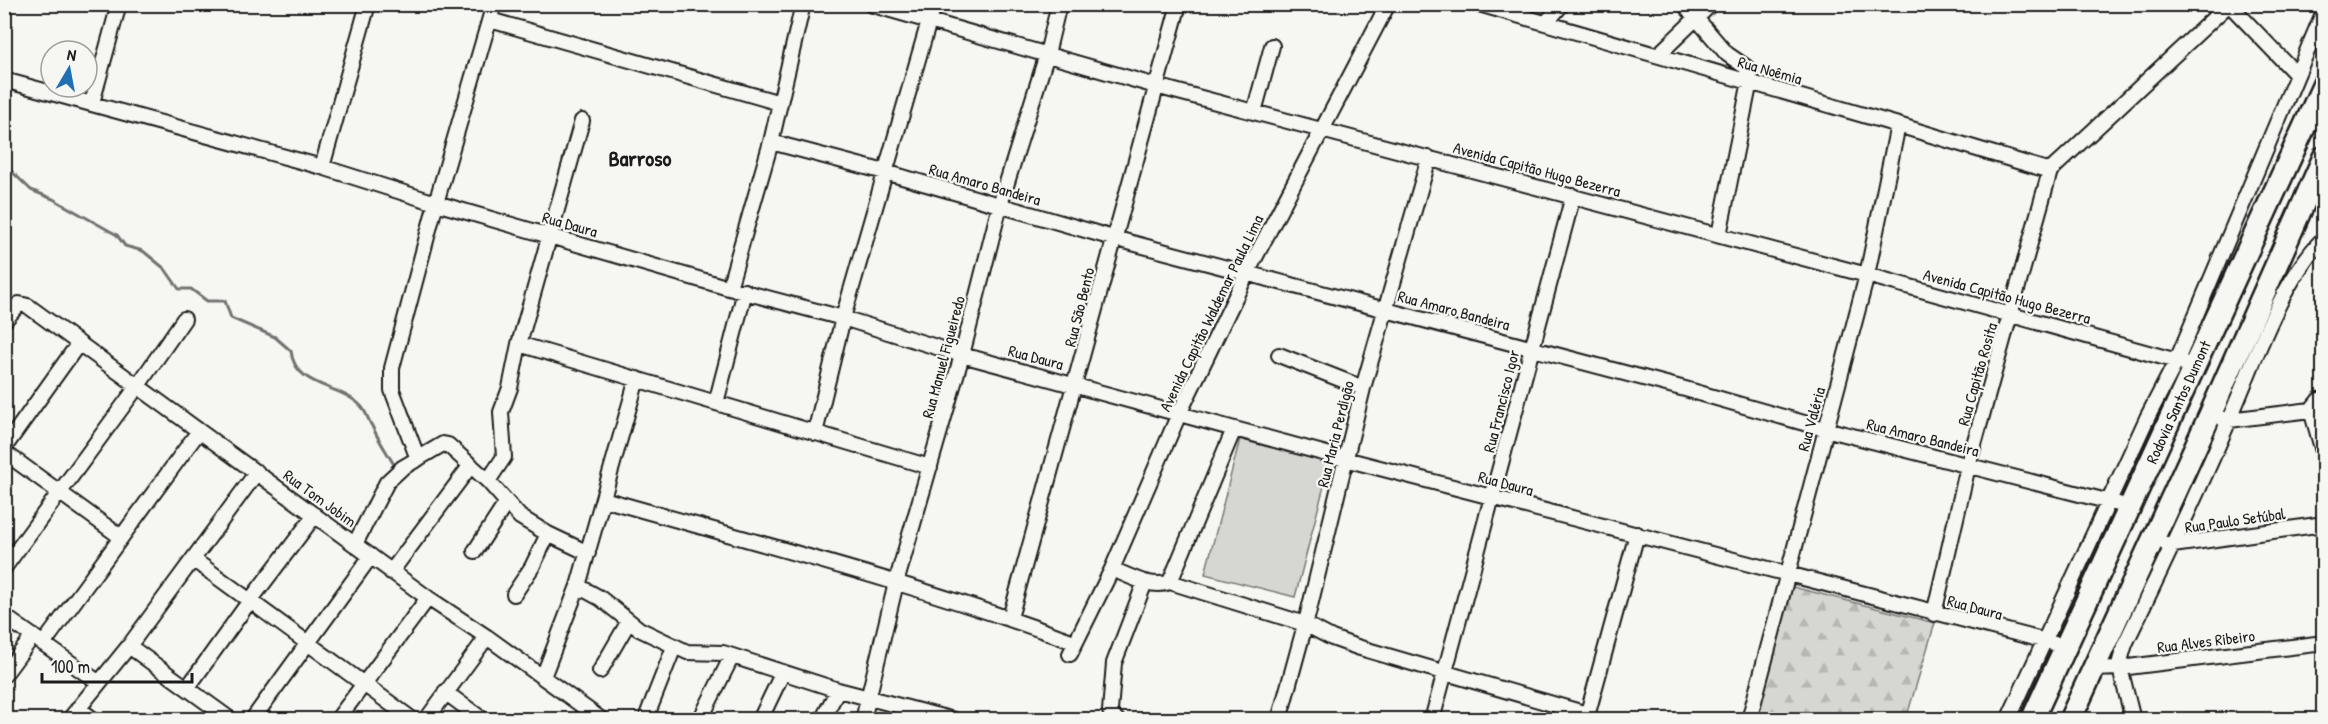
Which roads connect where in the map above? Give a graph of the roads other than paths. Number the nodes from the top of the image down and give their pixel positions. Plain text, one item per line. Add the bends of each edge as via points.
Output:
1 (119, 4) edge
2 (368, 4) edge
3 (494, 4) edge
4 (803, 4) edge
5 (870, 4) edge
6 (934, 4) edge
7 (1059, 4) edge
8 (1179, 4) edge
9 (1388, 4) edge
10 (1479, 4) edge
11 (1562, 4) edge
12 (1684, 4) edge
13 (1711, 4) edge
14 (2229, 4) edge
15 (2324, 10) edge
16 (1696, 18) junction
17 (490, 20) junction
18 (930, 21) junction
19 (1547, 22) junction
20 (1272, 46) dead end
21 (1047, 54) junction
22 (1658, 55) junction
23 (2297, 75) junction
24 (4, 80) edge
25 (1750, 81) junction
26 (2324, 84) edge
27 (1156, 86) junction
28 (92, 103) junction
29 (780, 103) junction
30 (1254, 112) junction
31 (582, 121) dead end
32 (1898, 124) junction
33 (1321, 130) junction
34 (771, 142) junction
35 (2324, 157) edge
36 (1429, 158) junction
37 (322, 167) junction
38 (2050, 171) junction
39 (885, 172) junction
40 (1573, 196) junction
41 (436, 203) junction
42 (1000, 205) junction
43 (550, 235) junction
44 (1719, 235) junction
45 (1113, 238) junction
46 (2324, 238) edge
47 (1247, 273) junction
48 (1867, 275) junction
49 (729, 288) junction
50 (745, 291) junction
51 (1386, 309) junction
52 (2011, 314) junction
53 (843, 318) junction
54 (184, 319) dead end
55 (4, 321) edge
56 (79, 344) junction
57 (519, 344) junction
58 (1532, 348) junction
59 (962, 355) junction
60 (1279, 355) dead end
61 (2186, 363) junction
62 (637, 379) junction
63 (1076, 385) junction
64 (137, 387) junction
65 (1363, 388) junction
66 (2324, 402) edge
67 (716, 403) junction
68 (2311, 410) junction
69 (1179, 414) junction
70 (2219, 418) junction
71 (1234, 429) junction
72 (1826, 429) junction
73 (199, 431) junction
74 (815, 433) junction
75 (4, 450) edge
76 (2324, 455) edge
77 (418, 459) junction
78 (1345, 459) junction
79 (471, 465) junction
80 (1968, 466) junction
81 (930, 467) junction
82 (257, 472) junction
83 (488, 481) junction
84 (60, 492) junction
85 (1494, 497) junction
86 (603, 499) junction
87 (2109, 501) junction
88 (507, 502) junction
89 (2130, 507) junction
90 (315, 515) junction
91 (2324, 524) edge
92 (548, 534) junction
93 (1636, 534) junction
94 (121, 537) junction
95 (2152, 543) junction
96 (355, 544) junction
97 (2173, 545) junction
98 (475, 551) dead end
99 (588, 553) junction
100 (370, 556) junction
101 (194, 560) junction
102 (4, 568) edge
103 (1112, 569) junction
104 (391, 572) junction
105 (1788, 573) junction
106 (1145, 582) junction
107 (1170, 582) junction
108 (896, 583) junction
109 (578, 586) junction
110 (514, 594) dead end
111 (428, 598) junction
112 (249, 602) junction
113 (1935, 614) junction
114 (4, 616) edge
115 (1010, 618) junction
116 (628, 621) junction
117 (1305, 624) junction
118 (487, 637) junction
119 (38, 640) junction
120 (2044, 642) junction
121 (2324, 643) edge
122 (307, 644) junction
123 (129, 646) junction
124 (2065, 646) junction
125 (674, 647) junction
126 (732, 656) junction
127 (2121, 668) junction
128 (2092, 669) junction
129 (600, 672) dead end
130 (783, 672) junction
131 (1444, 672) junction
132 (4, 675) edge
133 (543, 677) junction
134 (99, 682) junction
135 (364, 683) junction
136 (188, 687) junction
137 (838, 690) junction
138 (445, 692) junction
139 (867, 698) junction
140 (78, 708) junction
141 (648, 713) dead end
142 (1586, 717) edge
143 (69, 720) edge
144 (94, 720) edge
145 (231, 720) edge
146 (252, 720) edge
147 (337, 720) edge
148 (414, 720) edge
149 (426, 720) edge
150 (483, 720) edge
151 (602, 720) edge
152 (700, 720) edge
153 (760, 720) edge
154 (822, 720) edge
155 (862, 720) edge
156 (954, 720) edge
157 (1117, 720) edge
158 (1280, 720) edge
159 (1432, 720) edge
160 (1749, 720) edge
161 (2008, 720) edge
162 (2032, 720) edge
163 (2070, 720) edge
164 (2133, 720) edge

1 - 28 street
2 - 37 street
3 - 17 street
4 - 29 street
5 - 18 street, Avenida Capitão Hugo Bezerra
6 - 18 street
7 - 21 street, Rua Manuel Figueiredo
8 - 27 street, Rua São Bento
9 - 33 street, Avenida Capitão Waldemar Paula Lima
10 - 19 street, Rua Noêmia
11 - 19 street
12 - 16 street
13 - 16 street
14 - 23 street
14 - 38 street
15 - 23 street
16 - 22 street
16 - 25 street via 1727,54 1746,67
17 - 29 street
17 - 41 street
18 - 21 street, Avenida Capitão Hugo Bezerra
18 - 39 street
19 - 22 street, Rua Noêmia
20 - 30 street
21 - 27 street, Avenida Capitão Hugo Bezerra
21 - 42 street, Rua Manuel Figueiredo
22 - 25 street, Rua Noêmia
23 - 61 street
24 - 28 street, Rua Daura
25 - 32 street, Rua Noêmia
25 - 44 street
26 - 61 highway, Rodovia Santos Dumont
27 - 30 street, Avenida Capitão Hugo Bezerra
27 - 45 street, Rua São Bento
28 - 37 street, Rua Daura
29 - 34 street
30 - 33 street, Avenida Capitão Hugo Bezerra
31 - 43 street
32 - 38 street, Rua Noêmia
32 - 48 street, Rua Valéria
33 - 36 street, Avenida Capitão Hugo Bezerra
33 - 47 street, Avenida Capitão Waldemar Paula Lima
34 - 39 street, Rua Amaro Bandeira
34 - 49 street
35 - 70 highway, Rodovia Santos Dumont
36 - 40 street, Avenida Capitão Hugo Bezerra
36 - 51 street, Rua Maria Perdigão
37 - 41 street, Rua Daura
38 - 52 street, Rua Capitão Rosita
39 - 42 street, Rua Amaro Bandeira
39 - 53 street
40 - 44 street, Avenida Capitão Hugo Bezerra
40 - 58 street, Rua Francisco Igor
41 - 43 street, Rua Daura
41 - 77 street via 391,377 392,390
42 - 45 street, Rua Amaro Bandeira
42 - 59 street, Rua Manuel Figueiredo
43 - 49 street, Rua Daura
43 - 57 street
44 - 48 street, Avenida Capitão Hugo Bezerra
45 - 47 street, Rua Amaro Bandeira
45 - 63 street, Rua São Bento
46 - 70 street via 2295,275
47 - 51 street, Rua Amaro Bandeira
47 - 69 street, Avenida Capitão Waldemar Paula Lima
48 - 52 street, Avenida Capitão Hugo Bezerra
48 - 72 street, Rua Valéria
49 - 50 street, Rua Daura
50 - 53 street, Rua Daura
50 - 67 street
51 - 58 street, Rua Amaro Bandeira
51 - 65 street, Rua Maria Perdigão
52 - 61 street, Avenida Capitão Hugo Bezerra
52 - 80 street, Rua Capitão Rosita
53 - 59 street, Rua Daura
53 - 74 street
54 - 64 street
55 - 56 street, Rua Tom Jobim via 19,304 28,306
56 - 64 street, Rua Tom Jobim
56 - 75 street
57 - 62 street
57 - 83 street via 501,412 504,458
58 - 72 street, Rua Amaro Bandeira
58 - 85 street, Rua Francisco Igor
59 - 63 street, Rua Daura
59 - 81 street, Rua Manuel Figueiredo
60 - 65 street
61 - 87 street via 2147,418
61 - 89 highway, Rodovia Santos Dumont
62 - 67 street
62 - 86 street
63 - 69 street, Rua Daura
63 - 115 street, Rua São Bento
64 - 73 street, Rua Tom Jobim
64 - 84 street
65 - 78 street, Rua Maria Perdigão
66 - 68 street via 2319,400
67 - 74 street
68 - 70 street
68 - 76 street
69 - 71 street, Rua Daura
69 - 103 street, Avenida Capitão Waldemar Paula Lima
70 - 95 highway, Rodovia Santos Dumont
70 - 97 street
71 - 78 street, Rua Daura
71 - 107 street
72 - 80 street, Rua Amaro Bandeira
72 - 105 street, Rua Valéria
73 - 82 street, Rua Tom Jobim
73 - 94 street
74 - 81 street
75 - 84 street
77 - 79 street via 443,444
77 - 96 street via 387,482
78 - 85 street, Rua Daura
78 - 117 street, Rua Maria Perdigão
79 - 83 street
79 - 104 street
80 - 87 street, Rua Amaro Bandeira
80 - 113 street, Rua Capitão Rosita
81 - 108 street, Rua Manuel Figueiredo
82 - 90 street, Rua Tom Jobim
82 - 101 street
83 - 88 street
84 - 94 street
84 - 102 street
85 - 93 street, Rua Daura
85 - 131 street, Rua Francisco Igor
86 - 99 street
86 - 108 street
87 - 89 street, Rua Amaro Bandeira
87 - 120 street
88 - 92 street via 520,517
88 - 98 street
89 - 124 highway, Rodovia Santos Dumont
90 - 96 street, Rua Tom Jobim
90 - 112 street
91 - 97 street, Rua Paulo Setúbal
92 - 99 street
92 - 110 street
93 - 105 street, Rua Daura
93 - 142 street
94 - 119 street
95 - 97 street, Rua Paulo Setúbal
95 - 128 highway, Rodovia Santos Dumont
96 - 100 street, Rua Tom Jobim
97 - 127 street via 2125,644
99 - 109 street
100 - 104 street, Rua Tom Jobim
100 - 122 street
101 - 112 street
101 - 123 street
103 - 106 street
103 - 115 street, Avenida Capitão Waldemar Paula Lima via 1072,648
104 - 111 street, Rua Tom Jobim
105 - 113 street, Rua Daura
105 - 160 street, Rua Valéria
106 - 107 street
106 - 157 street via 1114,663 1111,704 1112,716
107 - 117 street
108 - 115 street
108 - 139 street, Rua Manuel Figueiredo
109 - 116 street
109 - 133 street
111 - 118 street, Rua Tom Jobim
111 - 135 street
112 - 122 street
112 - 136 street
113 - 120 street, Rua Daura
114 - 119 street
116 - 125 street
116 - 129 street
117 - 131 street via 1332,638
117 - 158 street, Rua Maria Perdigão
118 - 133 street, Rua Tom Jobim
118 - 138 street
119 - 132 street
119 - 134 street
120 - 124 street, Rua Daura
120 - 161 street
121 - 127 street, Rua Alves Ribeiro
122 - 135 street
122 - 146 street
123 - 134 street
123 - 136 street
124 - 162 highway, Rodovia Santos Dumont
125 - 126 street
125 - 141 street
126 - 130 street
126 - 152 street
127 - 128 street, Rua Alves Ribeiro
127 - 164 street
128 - 163 highway, Rodovia Santos Dumont
130 - 137 street
130 - 153 street
131 - 142 street
131 - 159 street, Rua Francisco Igor
133 - 151 street, Rua Tom Jobim
134 - 140 street
135 - 147 street
135 - 148 street
136 - 145 street
137 - 139 street
137 - 154 street
138 - 149 street
138 - 150 street
139 - 155 street, Rua Manuel Figueiredo
139 - 156 street
140 - 143 street
140 - 144 street

